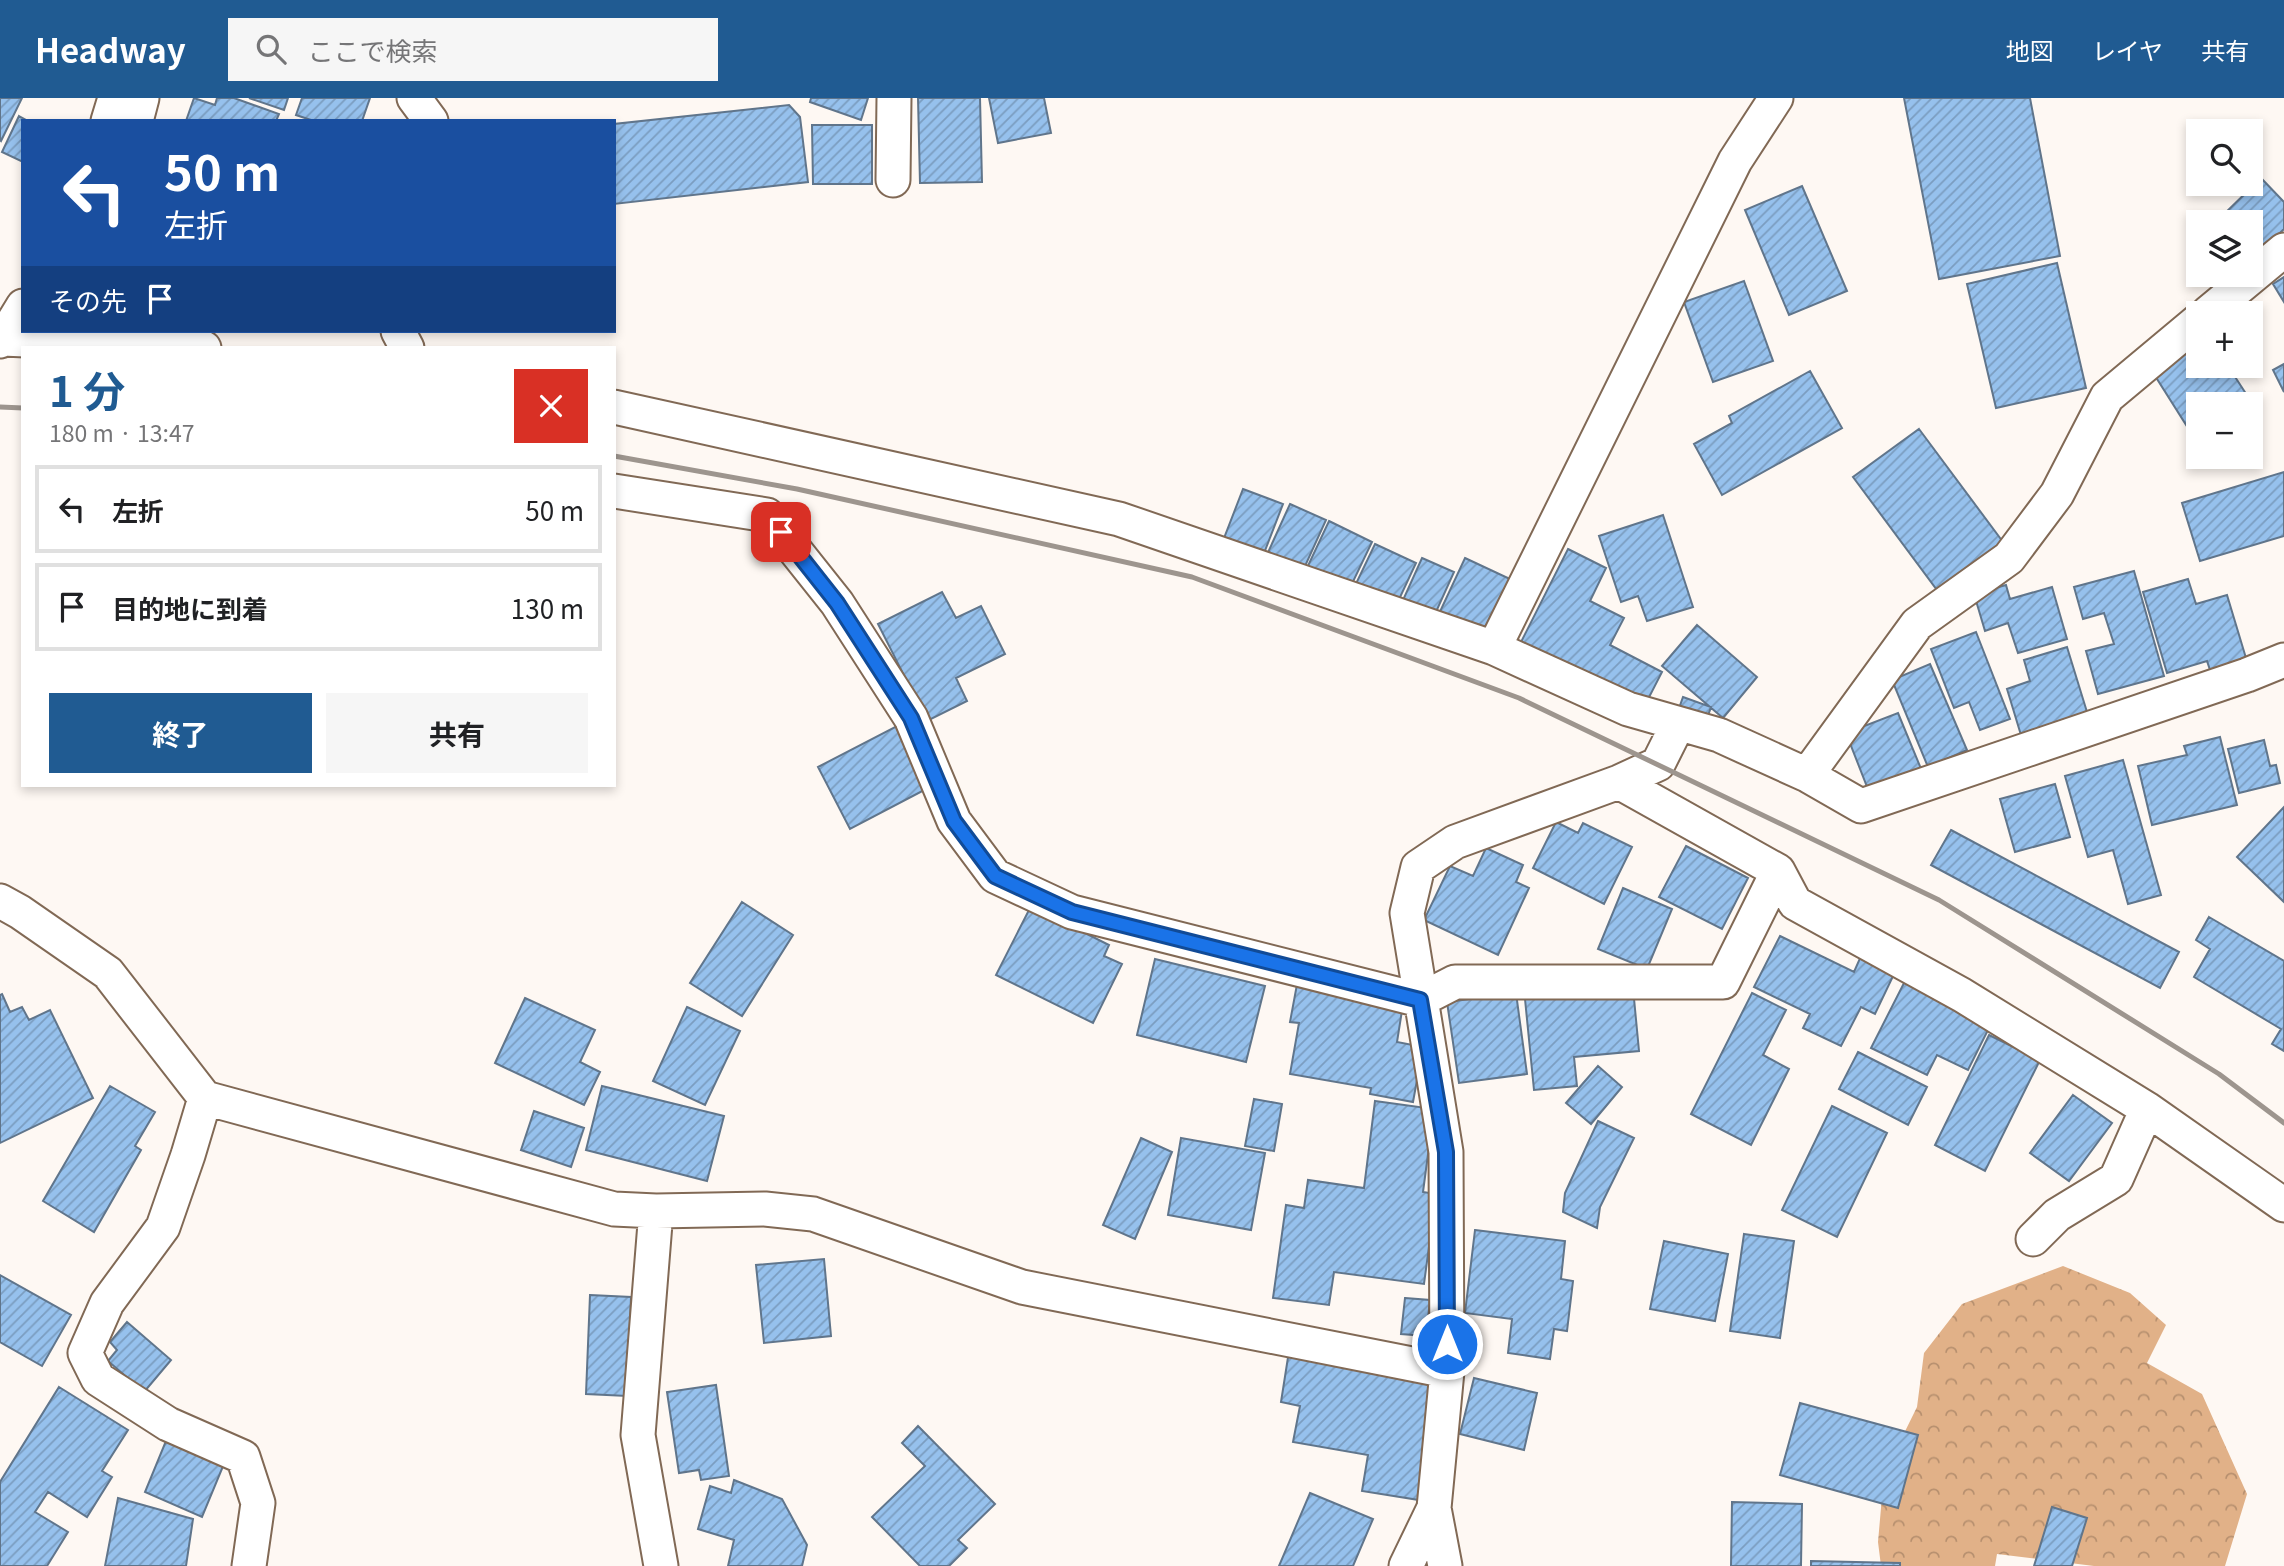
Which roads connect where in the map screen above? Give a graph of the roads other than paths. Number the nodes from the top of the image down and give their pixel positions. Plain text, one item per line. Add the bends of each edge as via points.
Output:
1 (115, 98) edge
2 (142, 98) edge
3 (414, 98) edge
4 (894, 98) edge
5 (1776, 98) edge
6 (109, 119) edge
7 (137, 119) edge
8 (430, 119) edge
9 (893, 180) dead end
10 (2284, 250) edge
11 (2222, 301) edge
12 (21, 309) edge
13 (2186, 331) edge
14 (44, 336) edge
15 (2, 340) edge
16 (177, 346) edge
17 (616, 407) edge
18 (616, 491) edge
19 (1494, 648) junction
20 (2284, 660) edge
21 (1678, 724) junction
22 (1807, 775) junction
23 (1619, 782) junction
24 (1778, 871) junction
25 (0, 901) edge
26 (1420, 1000) junction
27 (205, 1098) junction
28 (2147, 1109) junction
29 (2284, 1205) edge
30 (656, 1211) junction
31 (2033, 1239) dead end
32 (1447, 1371) junction
33 (1434, 1508) junction
34 (249, 1566) edge
35 (661, 1566) edge
36 (1406, 1566) edge
37 (1445, 1566) edge

1 - 6 street
2 - 7 street
3 - 8 street
4 - 9 street
5 - 19 street via 1735,161
10 - 11 street
12 - 15 street
13 - 22 street via 2107,397 2057,494 2009,558 1917,624
14 - 15 street
14 - 16 street
17 - 19 street via 1119,519
18 - 26 street via 767,514 837,603 911,718 954,821 995,876 1072,912
19 - 21 street via 1628,709
20 - 22 street via 1861,806
21 - 22 street via 1719,735
21 - 23 street via 1658,764
23 - 24 street
23 - 26 street via 1455,842 1418,867 1407,913
24 - 26 street via 1723,982 1455,982
24 - 28 street via 1795,904 1962,995
25 - 27 street via 108,973
26 - 32 street via 1446,1152
27 - 30 street via 614,1209
27 - 34 street via 163,1227 107,1303 85,1353 99,1379 169,1424 243,1457 258,1503
28 - 29 street
28 - 31 street via 2116,1179 2057,1215
30 - 32 street via 765,1209 813,1214 1021,1287
30 - 35 street via 638,1435
32 - 33 street
33 - 36 street
33 - 37 street

